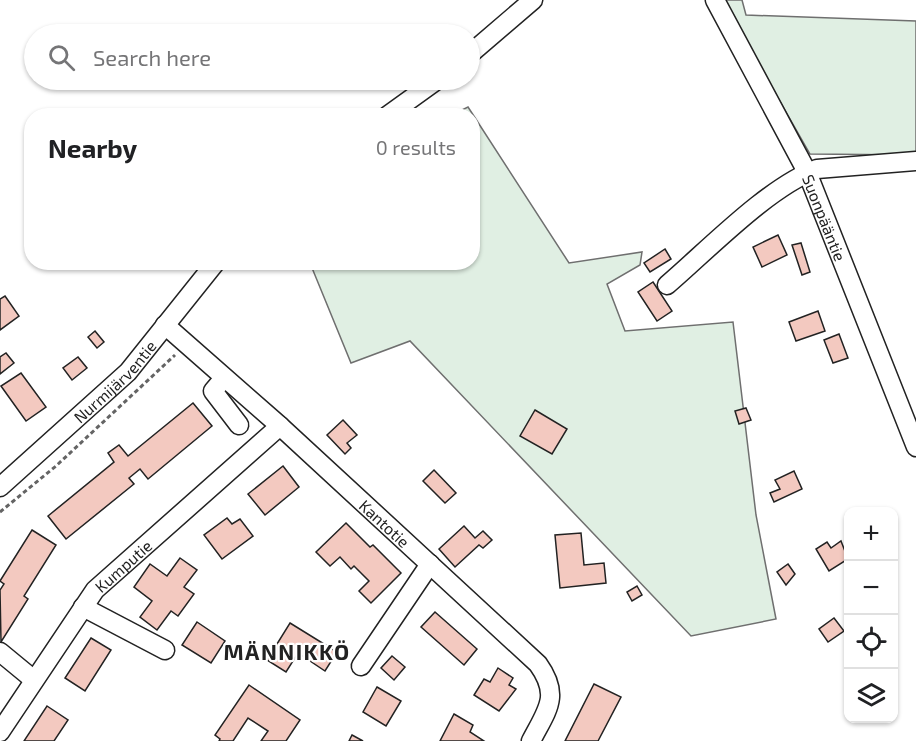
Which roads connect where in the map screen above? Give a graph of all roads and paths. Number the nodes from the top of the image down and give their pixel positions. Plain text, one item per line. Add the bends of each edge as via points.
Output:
1 (533, 0) edge
2 (715, 0) edge
3 (480, 45) edge
4 (423, 90) edge
5 (398, 108) edge
6 (916, 161) edge
7 (807, 172) junction
8 (210, 270) edge
9 (667, 285) dead end
10 (165, 325) junction
11 (187, 344) junction
12 (224, 378) junction
13 (239, 425) dead end
14 (280, 426) junction
15 (916, 447) edge
16 (2, 481) edge
17 (0, 512) edge
18 (430, 564) junction
19 (82, 607) junction
20 (165, 650) dead end
21 (0, 652) edge
22 (361, 666) dead end
23 (34, 680) junction
24 (0, 732) edge
25 (531, 741) edge

1 - 3 street
2 - 7 street, Suonpääntie
4 - 5 street
6 - 7 street
7 - 9 street via 765,201
7 - 15 street, Suonpääntie
8 - 10 street, Nurmijärventie
10 - 11 street, Kantotie
10 - 16 street, Nurmijärventie via 107,393
11 - 12 street, Kantotie
11 - 17 path via 56,466
12 - 13 street via 213,391
12 - 14 street, Kantotie
14 - 18 street, Kantotie
14 - 19 street, Kumputie via 110,574
18 - 22 street
18 - 25 street, Kantotie via 510,636 549,679 549,706
19 - 20 street
19 - 23 street, Kumputie
21 - 23 street
23 - 24 street, Kumputie

